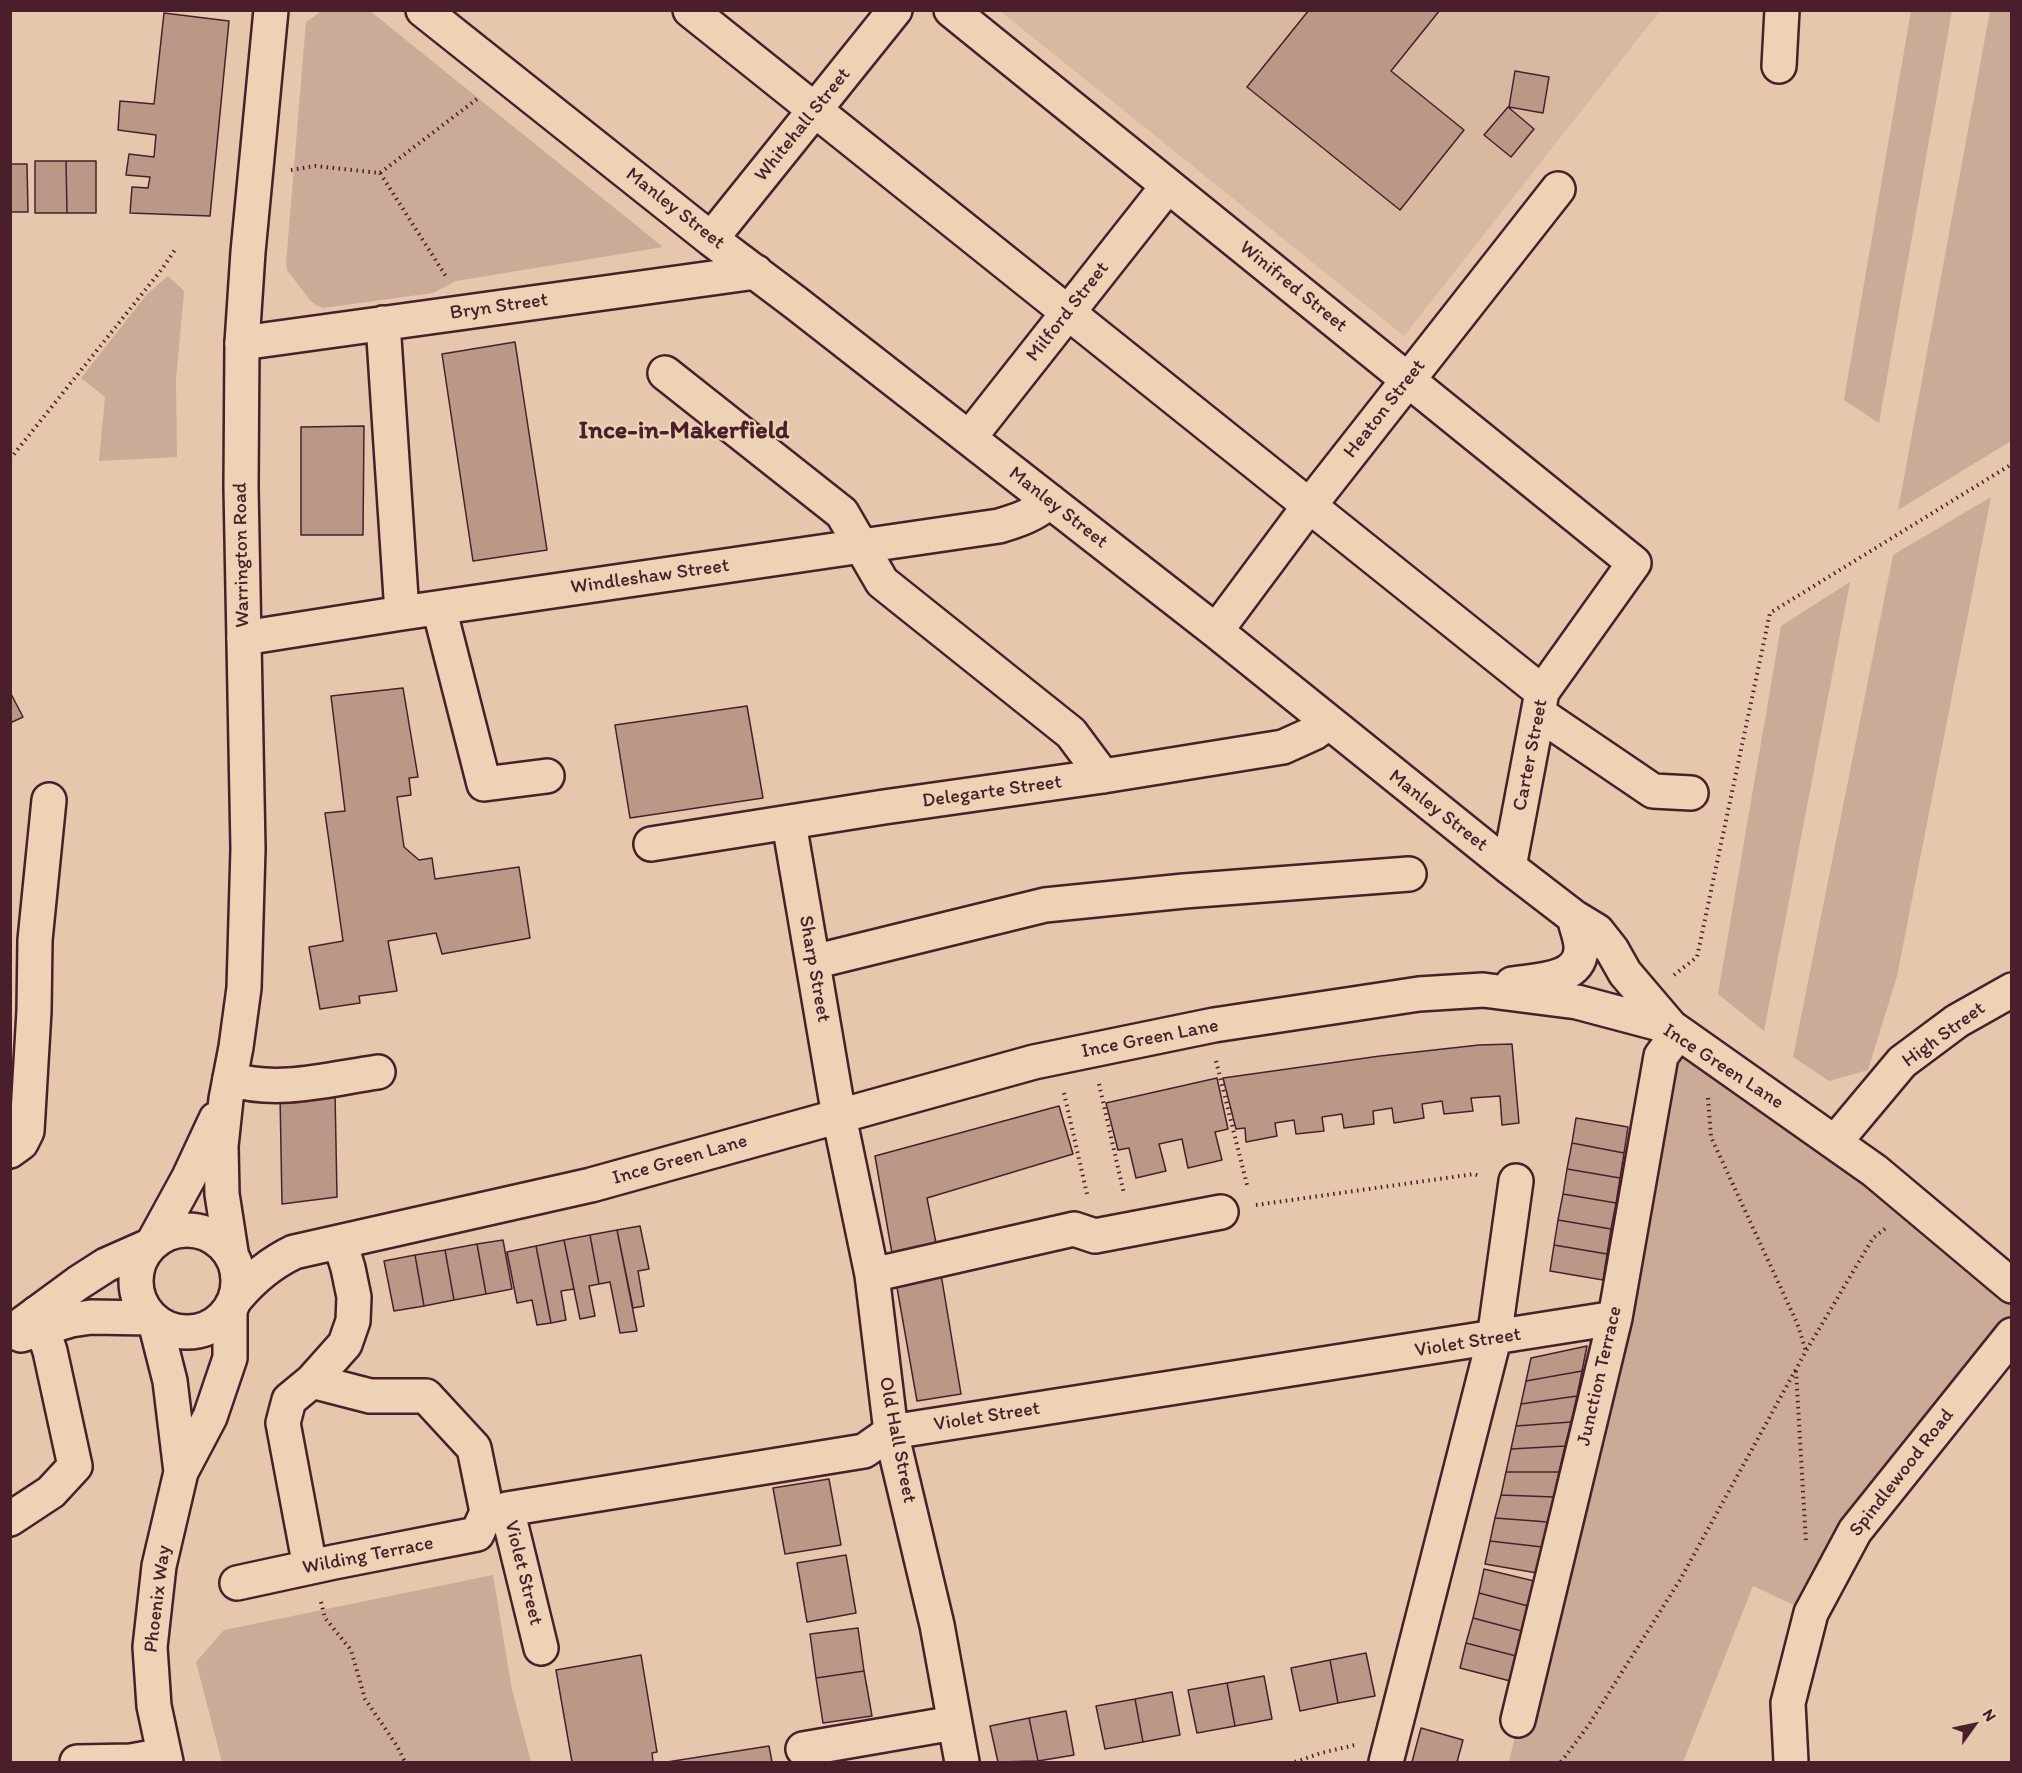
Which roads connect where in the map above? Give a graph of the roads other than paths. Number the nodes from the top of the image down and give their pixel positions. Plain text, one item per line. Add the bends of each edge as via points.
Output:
1 (271, 10) edge
2 (690, 10) edge
3 (895, 10) edge
4 (951, 10) edge
5 (1782, 10) edge
6 (435, 14) edge
7 (1779, 66) dead end
8 (815, 110) junction
9 (1167, 187) junction
10 (1558, 189) dead end
11 (711, 239) junction
12 (756, 272) junction
13 (1068, 313) junction
14 (383, 323) junction
15 (242, 343) junction
16 (665, 373) dead end
17 (1408, 380) junction
18 (969, 438) junction
19 (1050, 501) junction
20 (1310, 506) junction
21 (861, 546) junction
22 (1634, 563) joint
23 (439, 608) junction
24 (402, 613) junction
25 (1216, 631) junction
26 (244, 638) junction
27 (1540, 703) junction
28 (1328, 723) junction
29 (547, 776) dead end
30 (1104, 776) junction
31 (1691, 793) dead end
32 (49, 801) dead end
33 (789, 823) junction
34 (651, 844) dead end
35 (1509, 867) junction
36 (1409, 874) dead end
37 (1574, 917) junction
38 (813, 962) junction
39 (1482, 990) junction
40 (2012, 990) edge
41 (1674, 1030) junction
42 (378, 1072) dead end
43 (228, 1089) junction
44 (839, 1116) junction
45 (1835, 1142) junction
46 (10, 1151) edge
47 (1516, 1181) road end
48 (1236, 1209) road end
49 (340, 1242) junction
50 (152, 1243) junction
51 (231, 1252) junction
52 (872, 1275) junction
53 (2012, 1286) edge
54 (233, 1304) junction
55 (1615, 1318) junction
56 (40, 1320) junction
57 (153, 1320) junction
58 (10, 1333) edge
59 (2012, 1335) edge
60 (10, 1338) edge
61 (1494, 1339) junction
62 (312, 1381) junction
63 (891, 1432) junction
64 (181, 1472) junction
65 (497, 1511) junction
66 (10, 1519) edge
67 (322, 1564) junction
68 (237, 1583) dead end
69 (541, 1648) dead end
70 (1518, 1720) dead end
71 (954, 1723) junction
72 (803, 1749) dead end
73 (1389, 1749) edge
74 (165, 1759) edge
75 (76, 1762) edge
76 (962, 1762) edge
77 (1791, 1762) edge

1 - 15 street, Warrington Road
2 - 8 street
3 - 8 street, Whitehall Street
4 - 9 street, Winifred Street
5 - 7 street
6 - 11 street, Manley Street via 506,77
8 - 11 street, Whitehall Street
8 - 13 street
9 - 13 street, Milford Street
9 - 17 street, Winifred Street
10 - 17 street, Heaton Street
11 - 12 street, Manley Street
12 - 14 street, Bryn Street
12 - 18 street, Manley Street
13 - 18 street, Milford Street
13 - 20 street
14 - 15 street, Bryn Street
14 - 24 street
15 - 26 street, Warrington Road
16 - 21 street via 843,513
17 - 20 street, Heaton Street
17 - 22 street, Winifred Street
18 - 19 street, Manley Street
19 - 21 street, Windleshaw Street via 1037,512 999,526
19 - 25 street, Manley Street
20 - 25 street, Heaton Street
20 - 27 street
21 - 23 street, Windleshaw Street
21 - 30 street via 882,582 1071,733
22 - 27 street, Carter Street
23 - 24 street, Windleshaw Street
23 - 29 street via 484,784
24 - 26 street, Windleshaw Street
25 - 28 street, Manley Street
26 - 43 street, Warrington Road via 248,849 244,988
27 - 31 street via 1653,791
27 - 35 street, Carter Street
28 - 30 street, Delegarte Street via 1282,747
28 - 35 street, Manley Street
30 - 33 street, Delegarte Street
32 - 46 street via 35,940 27,1131 21,1143
33 - 34 street, Delegarte Street
33 - 38 street, Sharp Street
35 - 37 street, Manley Street
36 - 38 street via 1045,904
37 - 39 street via 1582,948 1577,964 1564,974
37 - 41 street, Manley Street via 1596,931
38 - 44 street, Sharp Street
39 - 41 street, Ince Green Lane via 1577,1002
39 - 44 street, Ince Green Lane via 1419,994 1214,1025 1034,1062
40 - 45 street, High Street via 1957,1021 1902,1062
41 - 45 street, Ince Green Lane
41 - 55 street, Junction Terrace via 1661,1056
42 - 43 street via 275,1087
43 - 50 street, Warrington Road via 189,1177
43 - 51 street, Warrington Road via 221,1182
44 - 49 street, Ince Green Lane via 591,1185
44 - 52 street, Old Hall Street
45 - 53 street, Ince Green Lane
47 - 61 street
48 - 52 street via 1095,1236 1074,1229
49 - 54 street, Ince Green Lane via 283,1257 256,1276
49 - 62 street via 354,1296 353,1321 345,1344
50 - 51 street via 169,1232 186,1229 219,1239
50 - 56 street via 106,1265
50 - 57 street via 141,1259 136,1290 141,1305
51 - 54 street via 239,1282
52 - 63 street, Old Hall Street
54 - 57 street via 218,1323 203,1330 170,1330
54 - 64 street, Phoenix Way via 230,1358 210,1417
55 - 61 street, Violet Street
55 - 70 street, Junction Terrace
56 - 57 street
56 - 58 street
56 - 60 street
56 - 66 street via 75,1466 51,1492
57 - 64 street, Phoenix Way via 170,1381
59 - 77 street, Spindlewood Road via 1854,1531 1811,1613 1788,1704
61 - 63 street, Violet Street
61 - 73 street
62 - 65 street via 370,1396 426,1395 474,1448
62 - 67 street via 290,1401 283,1423
63 - 65 street, Violet Street via 864,1451
63 - 71 street, Old Hall Street via 937,1625
64 - 74 street, Phoenix Way via 159,1566 150,1647 154,1706
65 - 67 street, Wilding Terrace via 477,1534
65 - 69 street, Violet Street
67 - 68 street, Wilding Terrace
71 - 72 street
71 - 76 street, Old Hall Street
74 - 75 street

